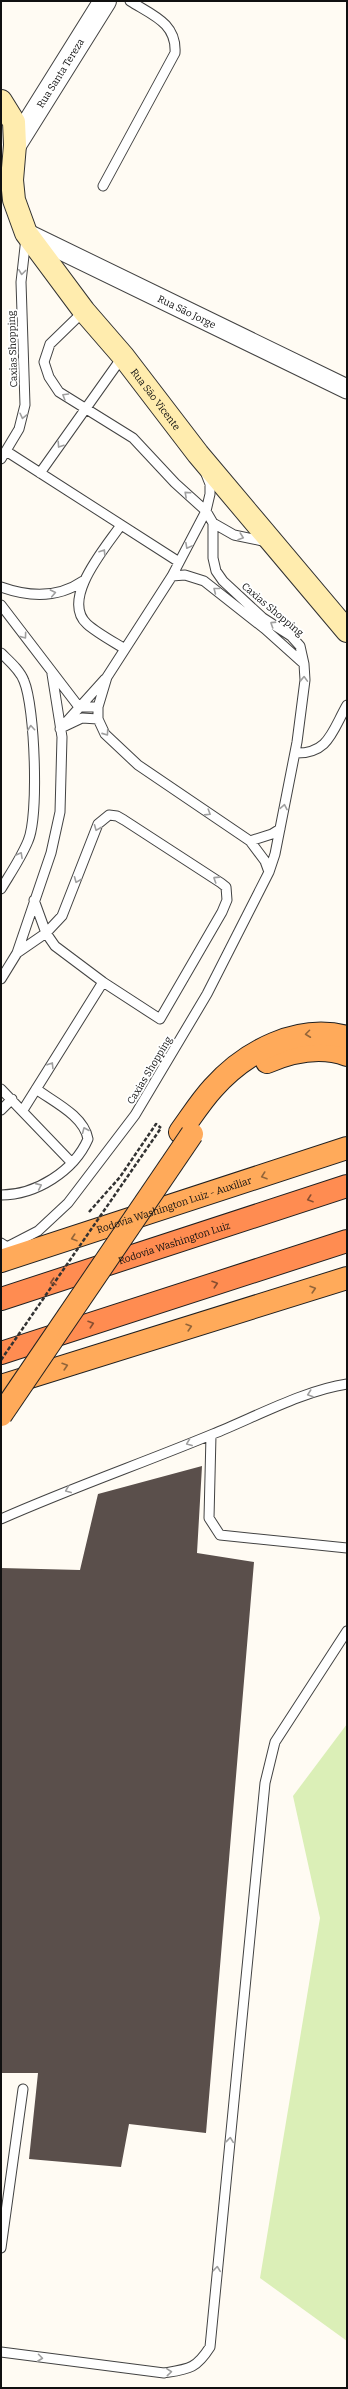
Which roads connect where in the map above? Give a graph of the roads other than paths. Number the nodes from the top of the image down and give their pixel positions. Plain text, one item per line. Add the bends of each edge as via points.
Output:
1 (105, 1) edge
2 (130, 1) edge
3 (1, 101) edge
4 (15, 145) junction
5 (103, 186) dead end
6 (26, 233) junction
7 (84, 311) junction
8 (123, 356) junction
9 (347, 389) edge
10 (85, 408) junction
11 (198, 454) junction
12 (4, 455) edge
13 (40, 473) junction
14 (206, 511) junction
15 (213, 523) junction
16 (121, 525) junction
17 (273, 543) junction
18 (179, 562) junction
19 (172, 576) junction
20 (85, 579) junction
21 (1, 587) edge
22 (241, 597) junction
23 (1, 605) edge
24 (234, 605) junction
25 (347, 631) edge
26 (300, 646) junction
27 (125, 649) junction
28 (1, 653) edge
29 (294, 655) junction
30 (304, 664) junction
31 (52, 674) junction
32 (107, 677) junction
33 (347, 705) edge
34 (79, 707) junction
35 (98, 707) junction
36 (98, 719) junction
37 (60, 729) junction
38 (295, 753) junction
39 (280, 829) junction
40 (250, 841) junction
41 (269, 872) junction
42 (1, 890) edge
43 (34, 900) junction
44 (46, 933) junction
45 (17, 953) junction
46 (1, 979) edge
47 (103, 982) junction
48 (347, 1037) edge
49 (347, 1055) edge
50 (1, 1089) edge
51 (36, 1089) junction
52 (12, 1099) junction
53 (1, 1110) edge
54 (23, 1110) junction
55 (178, 1131) junction
56 (347, 1144) edge
57 (337, 1152) edge
58 (72, 1163) junction
59 (347, 1186) edge
60 (1, 1195) edge
61 (347, 1241) edge
62 (3, 1250) edge
63 (347, 1278) edge
64 (1, 1299) edge
65 (1, 1353) edge
66 (347, 1384) edge
67 (1, 1386) edge
68 (1, 1390) edge
69 (1, 1415) edge
70 (211, 1435) junction
71 (1, 1519) edge
72 (347, 1548) edge
73 (347, 1631) edge
74 (23, 2089) dead end
75 (1, 2248) edge
76 (1, 2352) edge

1 - 4 street, Rua Santa Tereza
2 - 5 lane via 168,26 176,42 175,53
3 - 4 main road, Rua Sāo Vicente via 14,122
4 - 6 main road, Rua Sāo Vicente via 12,180 14,200
6 - 7 main road, Rua Sāo Vicente
6 - 9 street, Rua São Jorge
6 -> 12 lane, Caxias Shopping via 21,282 25,405 19,429
7 - 8 main road, Rua Sāo Vicente
10 -> 7 lane via 59,392 49,377 44,362 50,344
8 - 10 lane
8 - 11 main road, Rua Sāo Vicente
10 -> 13 lane
14 -> 10 lane via 175,483 134,438
11 - 14 lane via 210,484
11 - 17 main road, Rua Sāo Vicente
12 - 13 lane
13 - 16 lane
14 - 15 lane
14 -> 18 lane
15 -> 17 lane via 234,535
15 - 22 lane, Caxias Shopping via 213,558 216,571
16 - 18 lane
20 -> 16 lane
17 - 25 main road, Rua Sāo Vicente
18 - 19 lane
24 -> 19 lane, Caxias Shopping via 194,576
19 - 27 lane
21 -> 20 lane via 20,593 43,595 68,590
20 - 27 lane via 78,594 81,616 86,623
22 - 24 lane
26 -> 22 lane, Caxias Shopping via 291,636 263,618
23 -> 31 lane
24 - 29 lane, Caxias Shopping
26 - 29 lane
26 - 30 lane, Caxias Shopping
27 - 32 lane
42 -> 28 lane via 28,840 34,805 35,768 28,692 24,679
29 - 30 lane, Caxias Shopping
38 -> 30 lane, Caxias Shopping via 305,680
31 - 34 lane
31 - 37 lane
32 - 34 lane
32 - 35 lane
33 - 38 lane via 320,749 309,754
34 - 35 lane
34 - 37 lane
35 - 36 lane
36 - 37 lane via 82,718
36 -> 40 lane via 105,734 138,765
37 - 43 lane via 60,812 51,853
39 -> 38 lane, Caxias Shopping
39 - 40 lane
39 - 41 lane, Caxias Shopping
40 - 41 lane via 260,853
41 - 62 lane, Caxias Shopping via 207,994 135,1115 54,1218 38,1231
43 - 44 lane
43 - 45 lane
44 - 45 lane
44 - 47 lane via 55,946
47 -> 44 lane via 160,1019 215,925 227,900 226,887 116,816 109,815 98,824 62,916
45 - 46 lane
51 -> 47 lane
48 -> 55 highway via 320,1033 298,1035 251,1055 213,1087
49 - 55 highway via 337,1051 315,1049 286,1054 260,1065 239,1079 221,1098
50 - 52 lane
51 - 54 lane
58 -> 51 lane via 88,1139 86,1129 81,1122
52 - 53 lane
52 - 54 lane
54 - 58 lane
55 - 68 highway
55 - 69 highway, bridge
56 - 57 highway, Rodovia Washington Luiz - Auxiliar
57 -> 62 highway, Rodovia Washington Luiz - Auxiliar
60 -> 58 lane via 43,1185
59 -> 64 highway, Rodovia Washington Luiz
65 -> 61 highway
67 -> 63 highway
66 -> 70 lane via 309,1394
70 -> 71 lane via 94,1479
70 - 72 lane via 209,1518 220,1535
76 -> 73 lane via 164,2373 188,2369 200,2362 210,2347 265,1783 275,1742
74 - 75 lane

